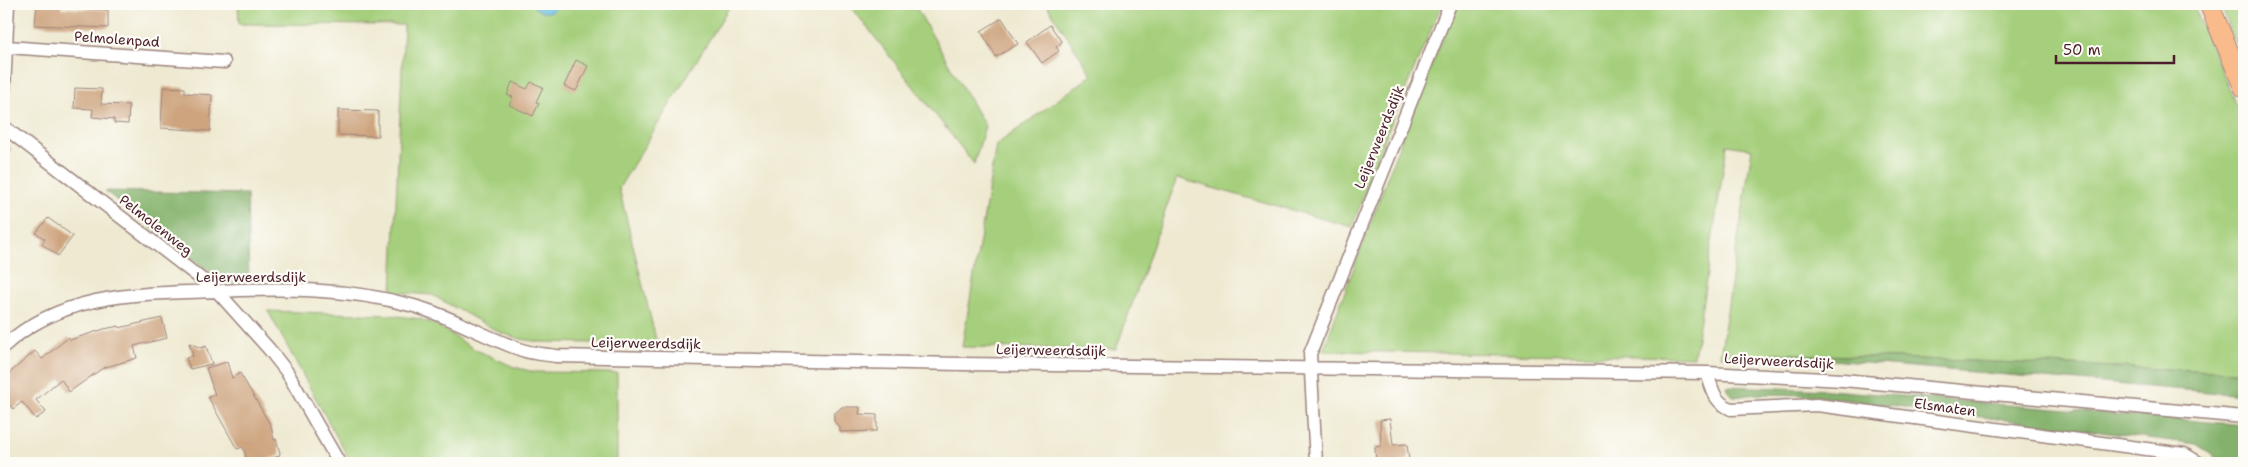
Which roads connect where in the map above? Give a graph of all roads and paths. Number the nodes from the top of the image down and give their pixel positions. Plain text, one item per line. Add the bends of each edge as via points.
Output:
1 (8, 4) edge
2 (1450, 4) edge
3 (2209, 4) edge
4 (7, 47) junction
5 (224, 62) dead end
6 (2244, 88) edge
7 (4, 90) edge
8 (4, 127) edge
9 (217, 291) junction
10 (4, 346) edge
11 (1310, 367) junction
12 (1707, 372) junction
13 (2244, 417) edge
14 (338, 463) edge
15 (1316, 463) edge
16 (2199, 463) edge

1 - 4 street
2 - 11 street, Leijerweerdsdijk via 1310,354
3 - 6 main road
4 - 5 street, Pelmolenpad
4 - 7 street
8 - 9 street, Pelmolenweg
9 - 10 street, Leijerweerdsdijk via 135,294 88,302 33,323
9 - 11 street, Leijerweerdsdijk via 328,292 410,304 524,351 556,356
9 - 14 street, Pelmolenweg via 287,372
11 - 12 street, Leijerweerdsdijk
11 - 15 street
12 - 13 street, Leijerweerdsdijk via 1843,380
12 - 16 street, Elsmaten via 1715,397 1720,404 1731,409 1817,405 2184,454

